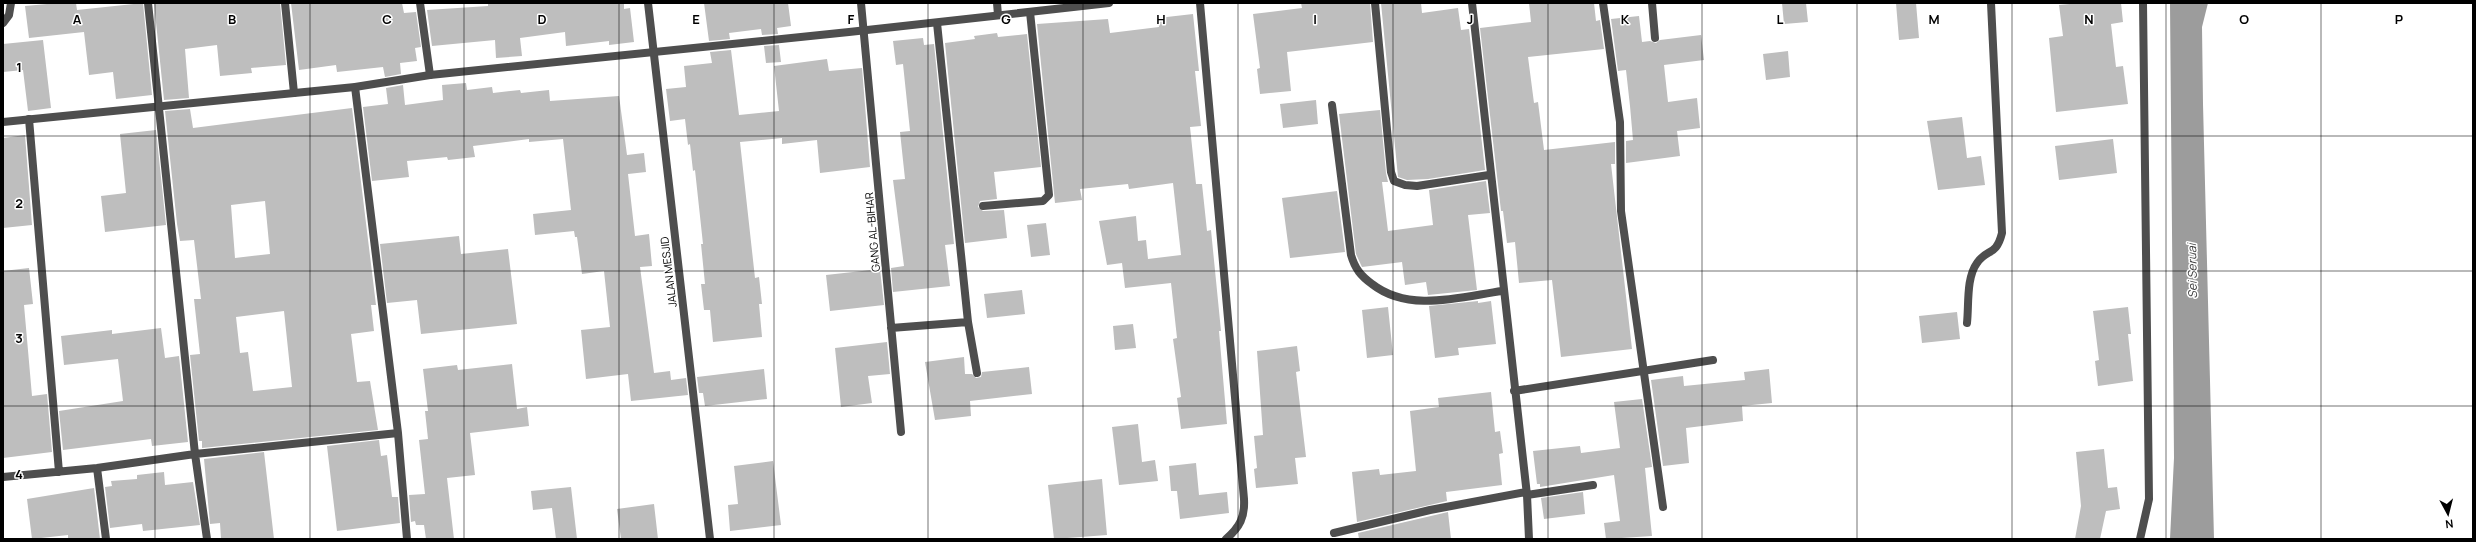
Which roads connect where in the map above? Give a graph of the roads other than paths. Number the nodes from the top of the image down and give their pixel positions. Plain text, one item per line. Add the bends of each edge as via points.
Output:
1 (11, 3) edge
2 (148, 3) edge
3 (285, 3) edge
4 (420, 3) edge
5 (648, 3) edge
6 (861, 3) edge
7 (997, 3) edge
8 (1109, 3) edge
9 (1200, 3) edge
10 (1376, 3) edge
11 (1472, 3) edge
12 (1603, 3) edge
13 (1652, 3) edge
14 (1991, 3) edge
15 (2143, 3) edge
16 (1030, 12) junction
17 (998, 16) junction
18 (3, 23) edge
19 (937, 23) junction
20 (865, 30) junction
21 (1656, 38) dead end
22 (654, 52) junction
23 (430, 75) junction
24 (355, 87) junction
25 (294, 92) junction
26 (1332, 105) dead end
27 (158, 106) junction
28 (29, 119) junction
29 (3, 122) edge
30 (1490, 175) junction
31 (983, 206) dead end
32 (1502, 291) junction
33 (968, 322) junction
34 (1967, 324) dead end
35 (891, 328) junction
36 (1713, 360) dead end
37 (1642, 370) junction
38 (977, 373) dead end
39 (1514, 391) junction
40 (901, 432) dead end
41 (398, 433) junction
42 (195, 454) junction
43 (98, 468) junction
44 (59, 472) junction
45 (3, 477) edge
46 (1593, 485) dead end
47 (1526, 493) junction
48 (1663, 507) dead end
49 (1334, 533) dead end
50 (106, 539) edge
51 (207, 539) edge
52 (407, 539) edge
53 (710, 539) edge
54 (1226, 539) edge
55 (1530, 539) edge
56 (2140, 539) edge

1 - 18 street via 9,15
2 - 27 street
3 - 25 street
4 - 23 street
5 - 22 street, JALAN MESJID
6 - 20 street, GANG AL-BIHAR
7 - 17 street
8 - 16 street
9 - 54 street via 1245,511 1242,522
10 - 30 street via 1391,172 1394,181 1417,186
11 - 30 street
12 - 37 street via 1620,122 1621,211
13 - 21 street
14 - 34 street via 2002,234 1995,250 1979,260 1973,269
15 - 56 street via 2144,239 2150,390 2149,498
16 - 17 street
16 - 31 street via 1049,195 1043,200
17 - 19 street
19 - 20 street
19 - 33 street
20 - 22 street
20 - 35 street, GANG AL-BIHAR
22 - 23 street
22 - 53 street, JALAN MESJID
23 - 24 street
24 - 25 street
24 - 41 street
25 - 27 street
26 - 32 street via 1351,255 1356,270 1378,289 1409,300 1433,301
27 - 28 street
27 - 42 street
28 - 29 street
28 - 44 street
30 - 32 street
32 - 39 street
33 - 35 street
33 - 38 street
35 - 40 street, GANG AL-BIHAR
36 - 37 street
37 - 39 street
37 - 48 street
39 - 47 street
41 - 42 street
41 - 52 street
42 - 43 street
42 - 51 street
43 - 44 street
43 - 50 street
44 - 45 street
46 - 47 street
47 - 49 street via 1430,510
47 - 55 street

